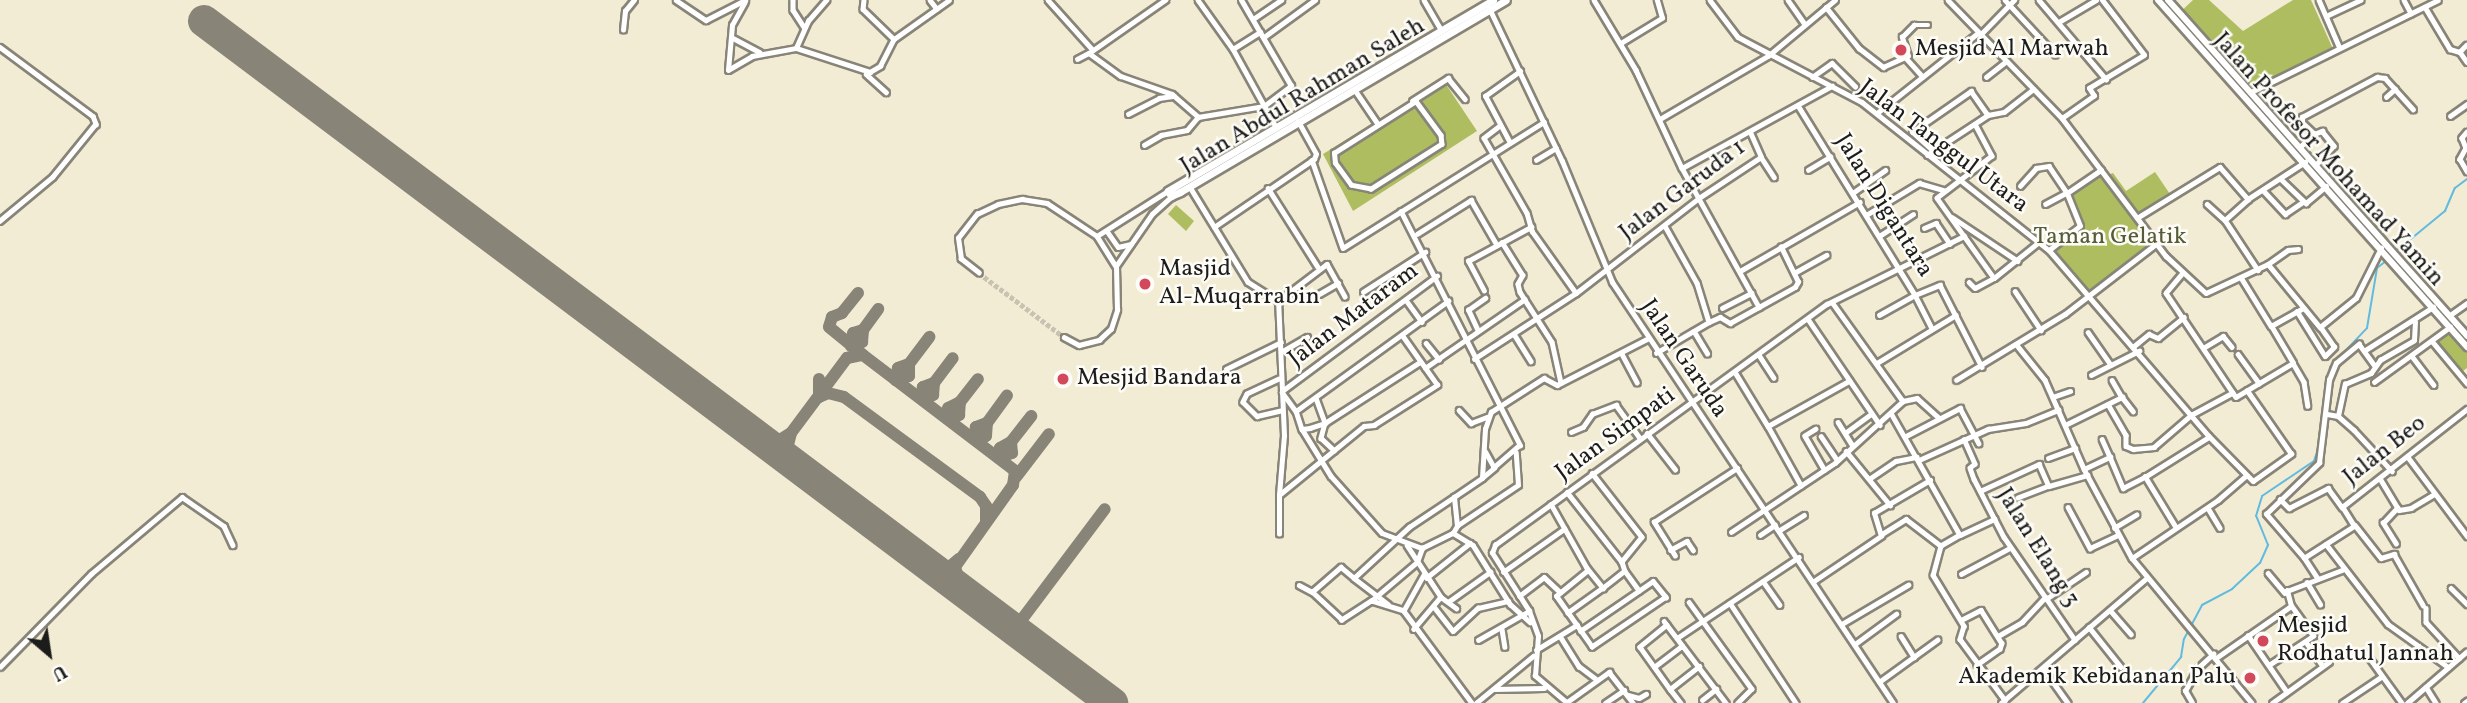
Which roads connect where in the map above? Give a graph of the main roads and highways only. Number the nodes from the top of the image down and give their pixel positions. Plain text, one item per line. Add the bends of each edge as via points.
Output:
1 (1506, 0) edge
2 (2158, 0) edge
3 (2168, 0) edge
4 (1490, 4) edge
5 (1394, 61) junction
6 (1248, 147) junction
7 (2385, 247) junction
8 (2433, 303) junction
9 (2467, 336) edge
10 (2467, 347) edge

1 - 4 highway, Jalan Abdul Rahman Saleh
2 - 7 main road, Jalan Profesor Mohamad Yamin
3 - 7 main road, Jalan Profesor Mohamad Yamin via 2317,164
4 - 5 highway, Jalan Abdul Rahman Saleh
4 - 5 highway, Jalan Abdul Rahman Saleh
5 - 6 highway, Jalan Abdul Rahman Saleh
5 - 6 highway, Jalan Abdul Rahman Saleh
6 - 6 highway, Jalan Abdul Rahman Saleh via 1170,194 1189,186
7 - 8 main road, Jalan Profesor Mohamad Yamin
8 - 9 main road, Jalan Profesor Mohamad Yamin
8 - 10 main road, Jalan Profesor Mohamad Yamin

